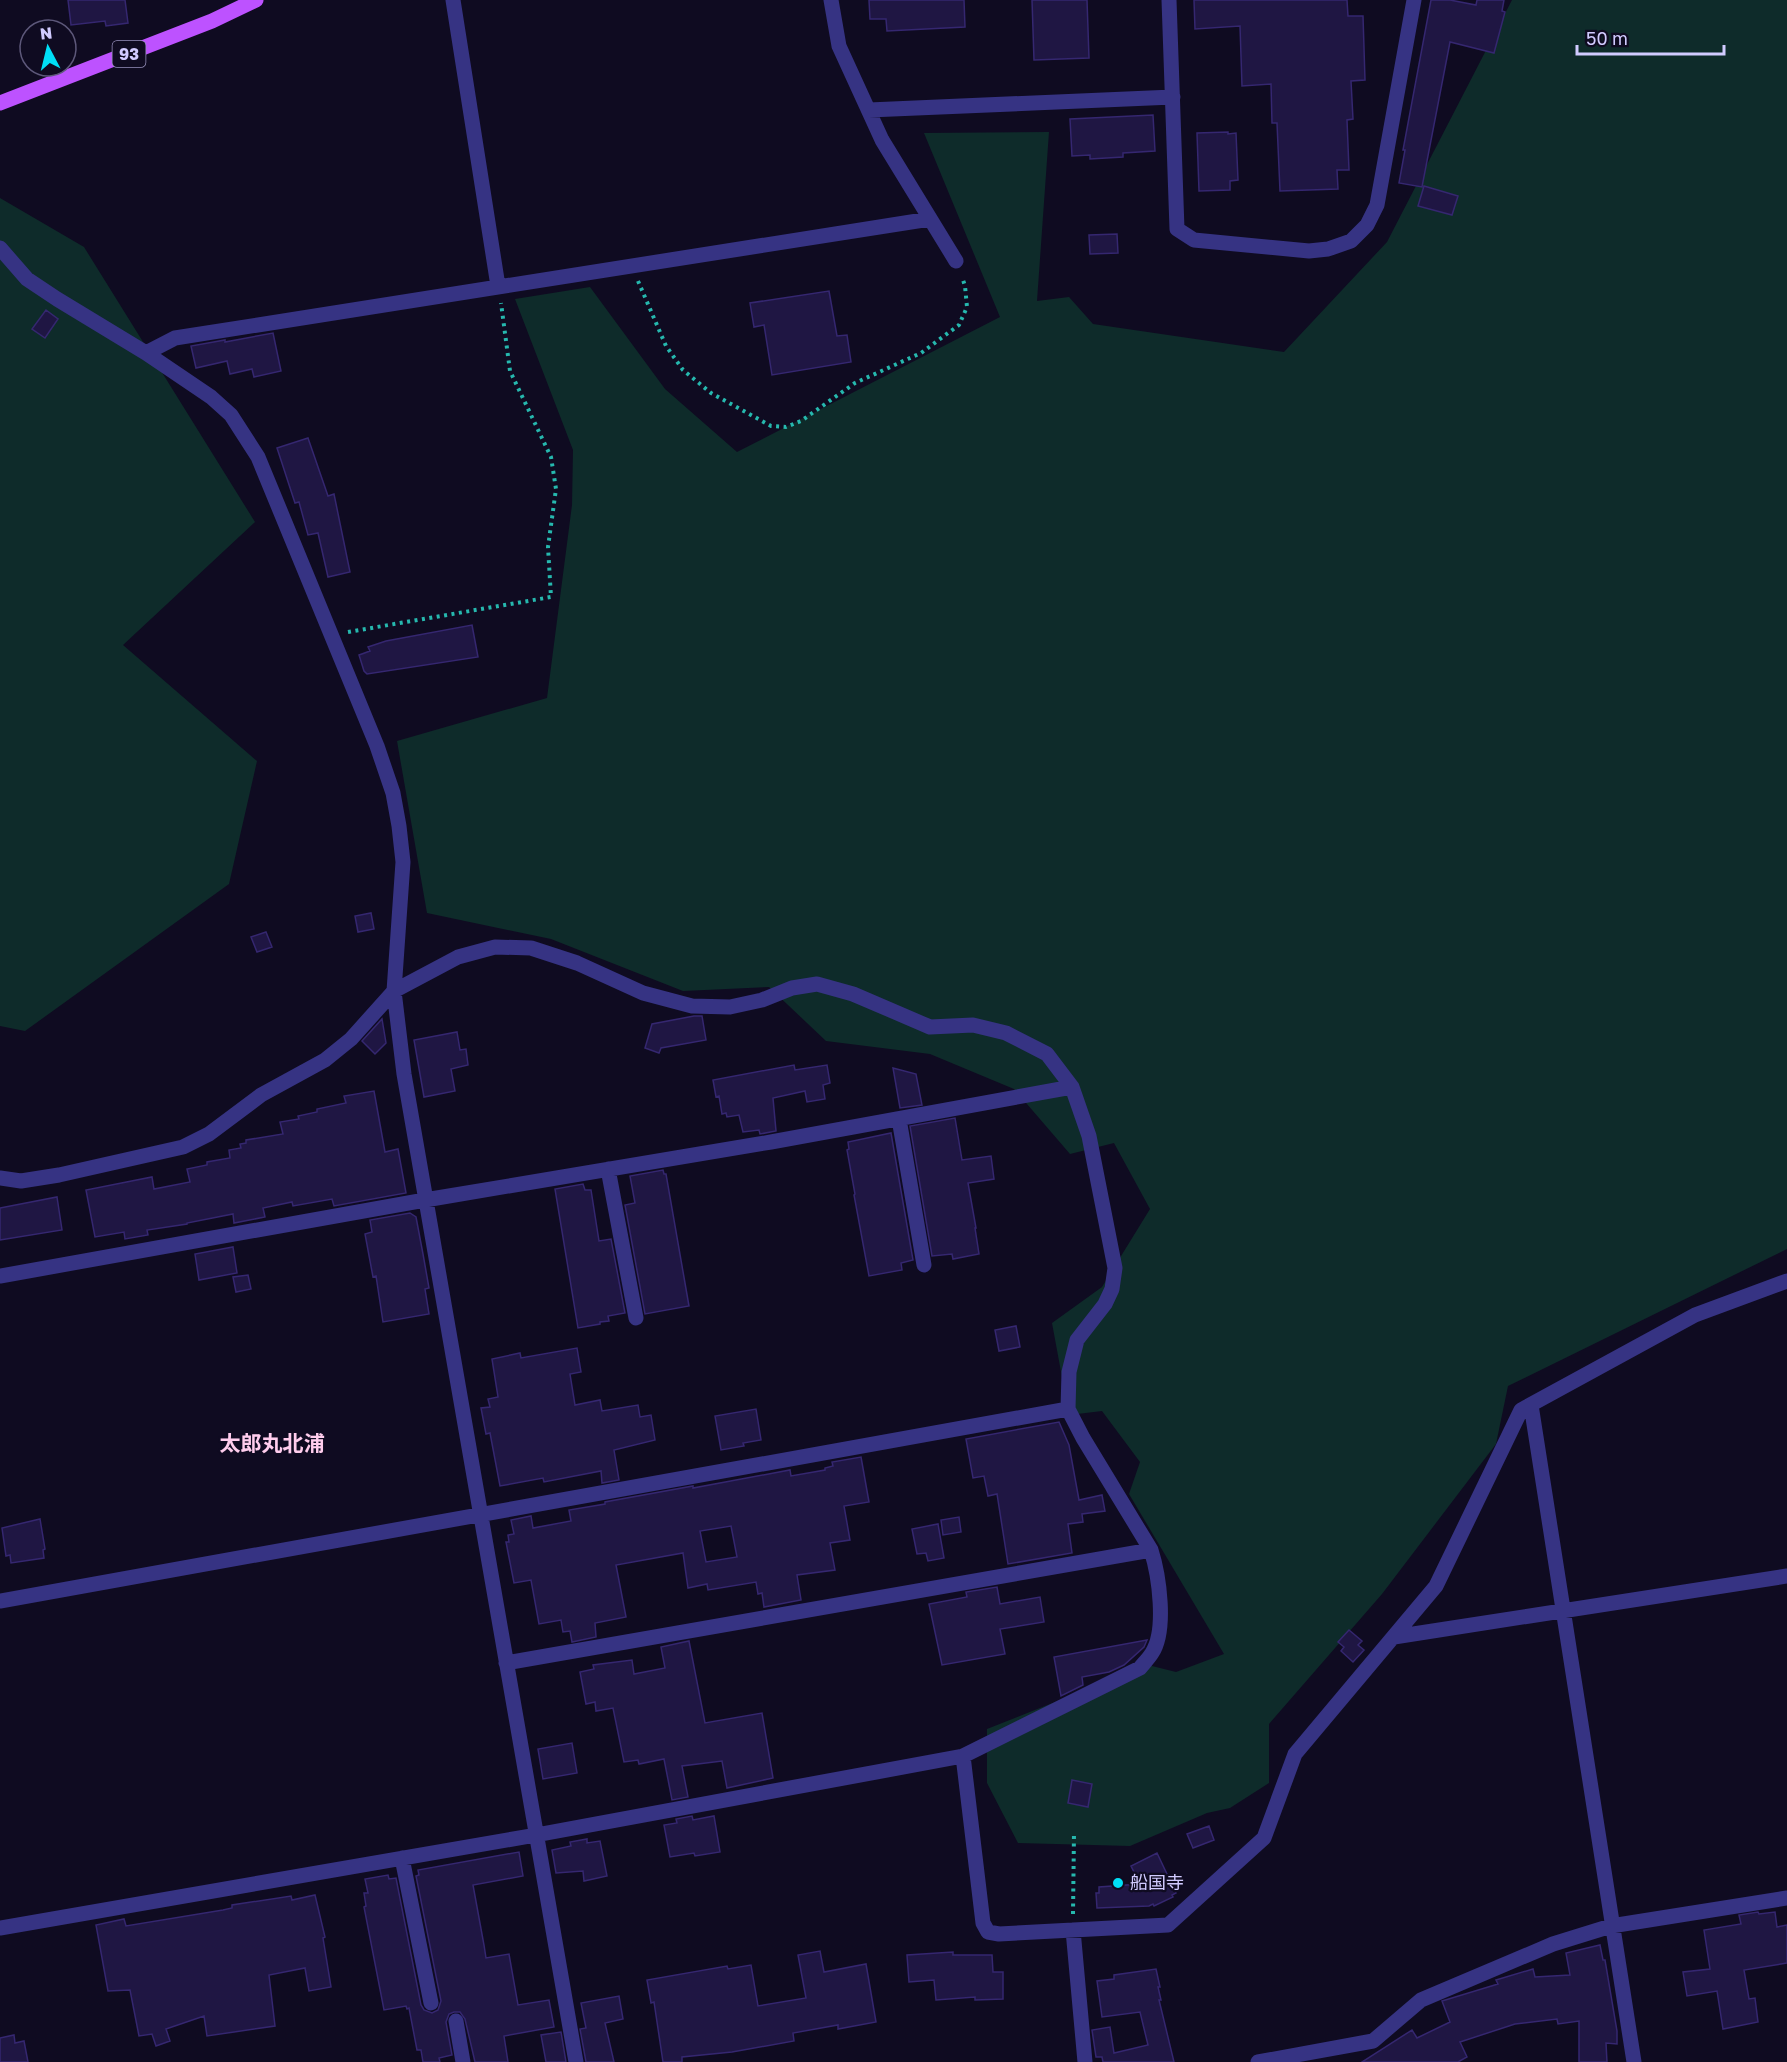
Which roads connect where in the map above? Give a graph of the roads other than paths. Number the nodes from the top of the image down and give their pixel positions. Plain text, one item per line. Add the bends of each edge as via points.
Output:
1 (256, 0) edge
2 (453, 0) edge
3 (831, 0) edge
4 (1168, 0) edge
5 (1414, 0) edge
6 (1173, 97) junction
7 (0, 103) edge
8 (869, 110) junction
9 (930, 219) junction
10 (0, 248) edge
11 (956, 261) road end
12 (498, 286) junction
13 (146, 353) junction
14 (394, 991) junction
15 (1072, 1087) junction
16 (899, 1119) junction
17 (608, 1169) junction
18 (0, 1178) edge
19 (425, 1200) junction
20 (924, 1265) dead end
21 (0, 1275) edge
22 (1787, 1281) edge
23 (636, 1318) dead end
24 (1531, 1405) junction
25 (1068, 1409) junction
26 (480, 1515) junction
27 (1151, 1550) junction
28 (1787, 1576) edge
29 (0, 1601) edge
30 (1562, 1611) junction
31 (1394, 1637) junction
32 (506, 1663) junction
33 (963, 1756) junction
34 (536, 1835) junction
35 (402, 1858) junction
36 (1787, 1898) edge
37 (1611, 1926) junction
38 (0, 1928) edge
39 (1073, 1930) junction
40 (431, 2003) dead end
41 (456, 2021) dead end
42 (463, 2062) edge
43 (576, 2062) edge
44 (1085, 2062) edge
45 (1258, 2062) edge
46 (1634, 2062) edge

1 - 7 main road, 93 via 212,21
2 - 12 street
3 - 8 street via 839,46
4 - 6 street
5 - 6 street via 1377,205 1367,225 1351,241 1309,251 1194,240 1177,229
6 - 8 street
8 - 9 street via 882,140
9 - 11 street
9 - 12 street
10 - 13 street via 27,279
12 - 13 street via 175,338
13 - 14 street via 231,415 258,457 377,746 393,793 403,862
14 - 15 street via 458,957 495,948 531,948 577,963 643,993 692,1006 730,1007 817,984 853,994 930,1027 973,1025 1006,1033 1047,1054
14 - 18 street via 351,1039 325,1060 261,1095 209,1134 183,1147 59,1175 21,1181
14 - 19 street
15 - 16 street
15 - 25 street via 1089,1136 1115,1268 1105,1305 1077,1340 1069,1372
16 - 17 street
16 - 20 street
17 - 19 street
17 - 23 street
19 - 21 street
19 - 26 street
22 - 24 street via 1695,1316
24 - 30 street
24 - 31 street via 1521,1410 1436,1586
25 - 26 street
25 - 27 street
26 - 29 street
26 - 32 street
27 - 32 street
27 - 33 street via 1156,1566 1160,1626 1154,1652 1140,1668
28 - 30 street
30 - 31 street
30 - 37 street
31 - 39 street via 1295,1754 1264,1838 1168,1925
32 - 34 street
33 - 34 street
33 - 39 street via 983,1923 988,1932 999,1935
34 - 35 street
34 - 43 street
35 - 38 street
35 - 40 street
36 - 37 street
37 - 45 street via 1553,1944 1421,2000 1373,2041
37 - 46 street
39 - 44 street
41 - 42 street

